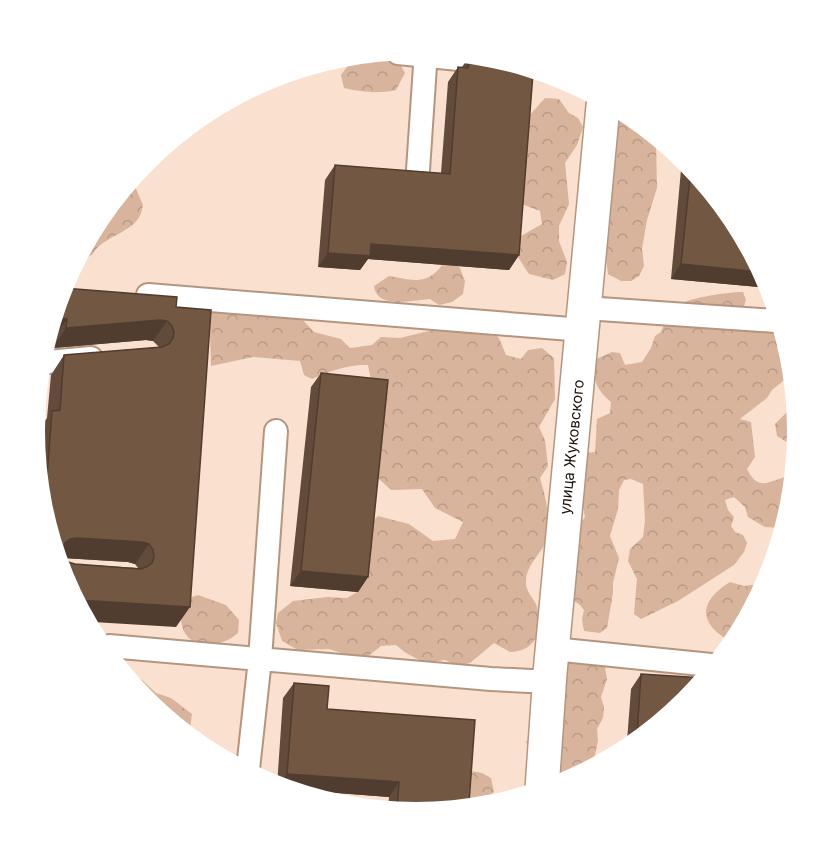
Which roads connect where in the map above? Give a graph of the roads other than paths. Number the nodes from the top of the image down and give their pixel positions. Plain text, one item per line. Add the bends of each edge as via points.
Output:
1 (426, 60) edge
2 (603, 110) edge
3 (418, 170) edge
4 (130, 294) edge
5 (584, 319) junction
6 (771, 321) edge
7 (114, 356) edge
8 (52, 362) edge
9 (276, 431) dead end
10 (114, 646) edge
11 (553, 649) junction
12 (260, 659) junction
13 (706, 664) edge
14 (550, 682) junction
15 (249, 763) edge
16 (543, 781) edge

1 - 3 lane
2 - 5 street, улица Жуковского
4 - 5 lane
5 - 6 lane
5 - 11 street, улица Жуковского
7 - 8 lane
9 - 12 lane
10 - 12 lane
11 - 13 lane
11 - 14 street, улица Жуковского
12 - 14 lane
12 - 15 lane
14 - 16 street, улица Жуковского

